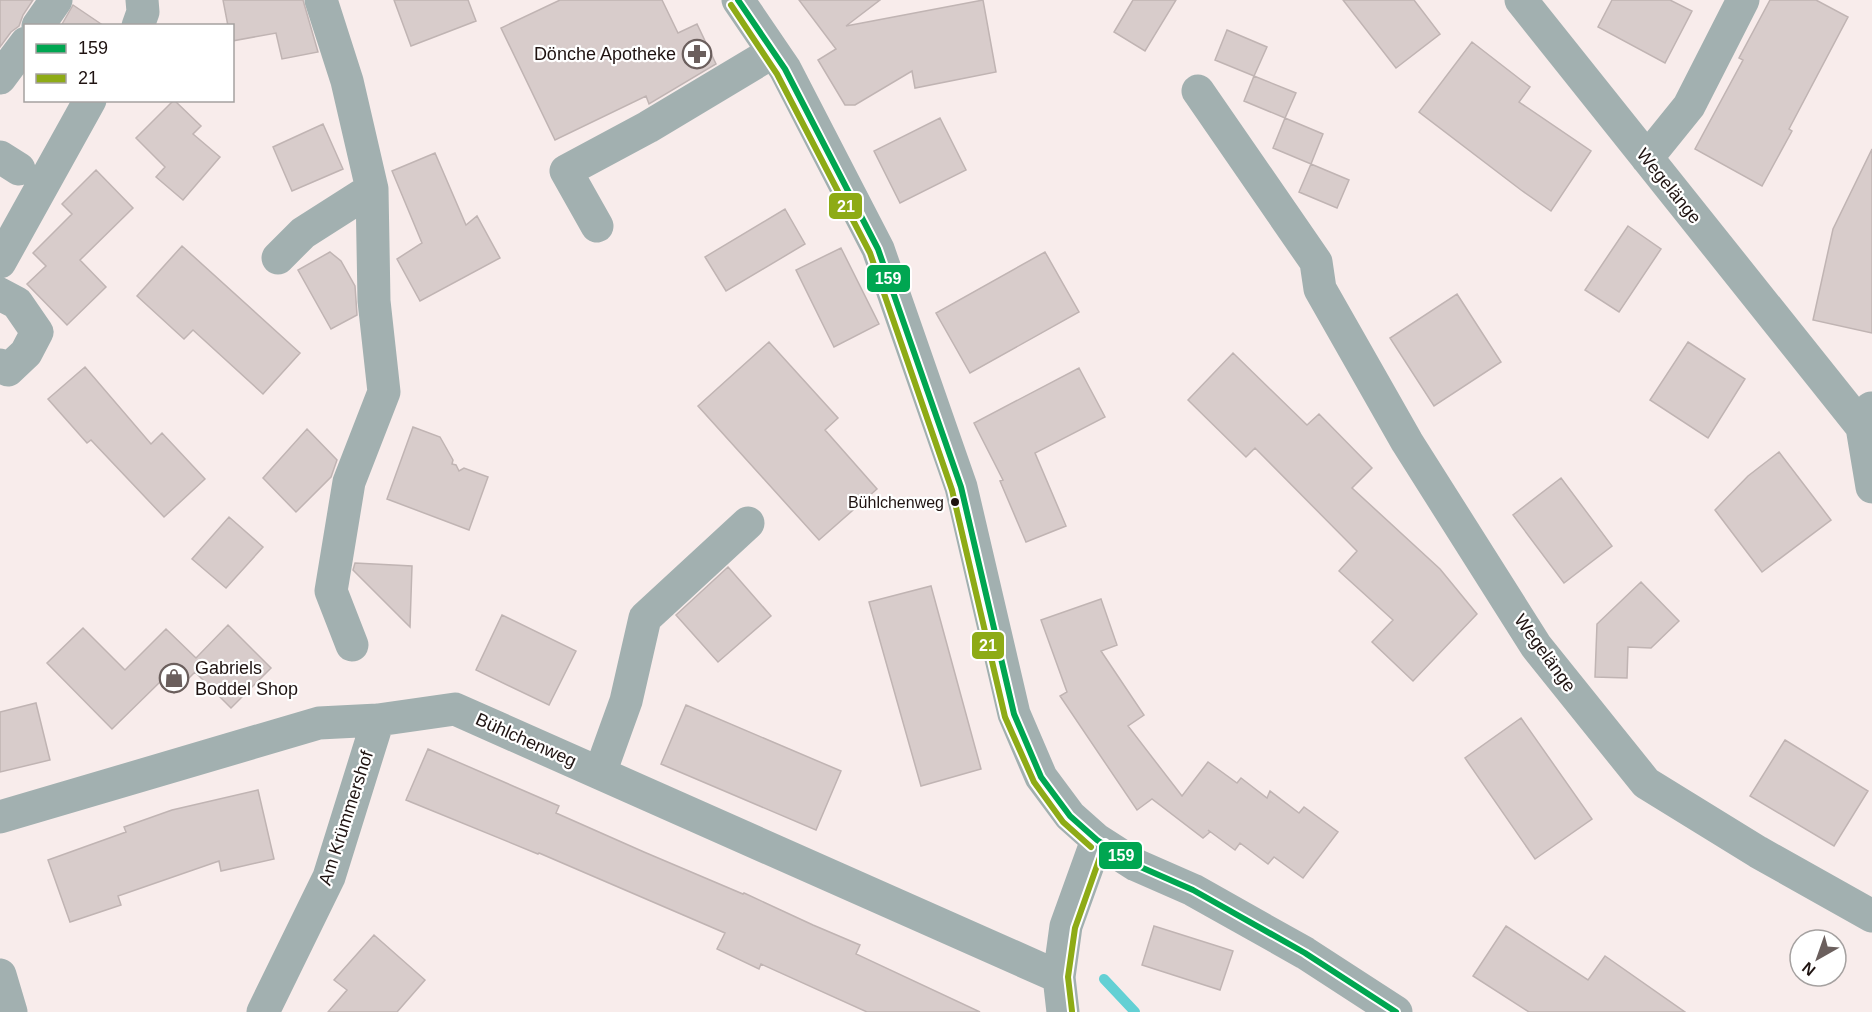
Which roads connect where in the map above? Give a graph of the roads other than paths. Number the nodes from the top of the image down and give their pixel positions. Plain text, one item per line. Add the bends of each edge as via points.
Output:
1 (56, 0) edge
2 (142, 0) edge
3 (321, 0) edge
4 (738, 0) edge
5 (1521, 0) edge
6 (1743, 0) edge
7 (39, 24) edge
8 (139, 24) edge
9 (24, 46) edge
10 (773, 52) junction
11 (0, 78) edge
12 (1198, 91) dead end
13 (89, 102) edge
14 (1647, 158) junction
15 (372, 189) junction
16 (597, 226) dead end
17 (278, 258) dead end
18 (0, 262) edge
19 (0, 294) edge
20 (0, 365) edge
21 (1867, 416) edge
22 (1872, 487) edge
23 (748, 523) dead end
24 (352, 645) dead end
25 (378, 720) junction
26 (600, 773) junction
27 (0, 817) edge
28 (1097, 840) junction
29 (1872, 915) edge
30 (0, 975) edge
31 (1059, 977) junction
32 (11, 1012) edge
33 (263, 1012) edge
34 (1063, 1012) edge
35 (1396, 1012) edge

1 - 7 street
2 - 8 street
3 - 15 street via 347,81
4 - 10 street
5 - 14 street, Wegelänge
6 - 14 street via 1689,106
9 - 11 street
10 - 16 street via 566,171
10 - 28 street via 878,249 961,487 1014,714 1041,777 1070,816
12 - 29 street, Wegelänge via 1316,262 1320,290 1407,442 1536,646 1646,783 1758,852
13 - 18 street
14 - 21 street, Wegelänge
15 - 17 street via 303,233
15 - 24 street via 374,301 384,392 349,482 331,591
19 - 20 street via 17,303 37,332 26,353 8,370
21 - 22 street, Wegelänge
23 - 26 street via 645,618 626,700
25 - 26 street, Bühlchenweg via 455,709
25 - 27 street, Bühlchenweg via 319,723
25 - 33 street, Am Krümmershof via 329,877
26 - 31 street, Bühlchenweg
28 - 31 street via 1066,926
28 - 35 street via 1136,865 1193,890 1305,953
30 - 32 street
31 - 34 street

